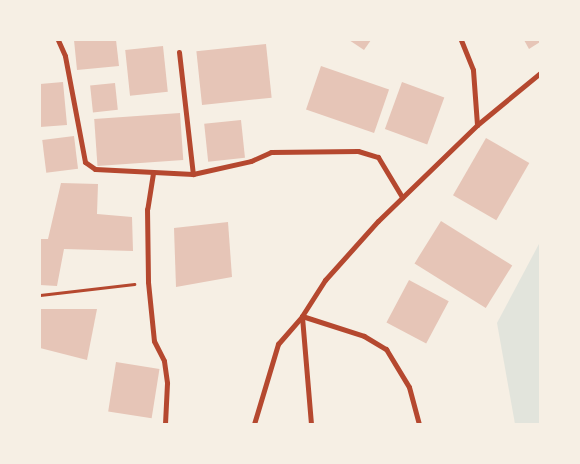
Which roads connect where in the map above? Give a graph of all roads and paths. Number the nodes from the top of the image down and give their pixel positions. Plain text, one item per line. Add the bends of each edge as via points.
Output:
1 (58, 40) edge
2 (461, 40) edge
3 (179, 52) dead end
4 (540, 73) edge
5 (477, 125) junction
6 (153, 173) junction
7 (193, 174) junction
8 (402, 197) junction
9 (148, 282) junction
10 (40, 295) edge
11 (302, 316) junction
12 (165, 424) edge
13 (254, 424) edge
14 (311, 424) edge
15 (418, 424) edge

1 - 6 street via 65,56 85,162 95,169 109,172
2 - 5 street via 473,70
3 - 7 street
4 - 5 street
5 - 8 street
6 - 7 street
6 - 9 street via 147,209
7 - 8 street via 251,161 271,152 358,151 378,157
8 - 11 street via 325,280
9 - 10 path
9 - 12 street via 154,341 164,361 167,384
11 - 13 street via 278,344
11 - 14 street
11 - 15 street via 364,336 386,349 409,387

